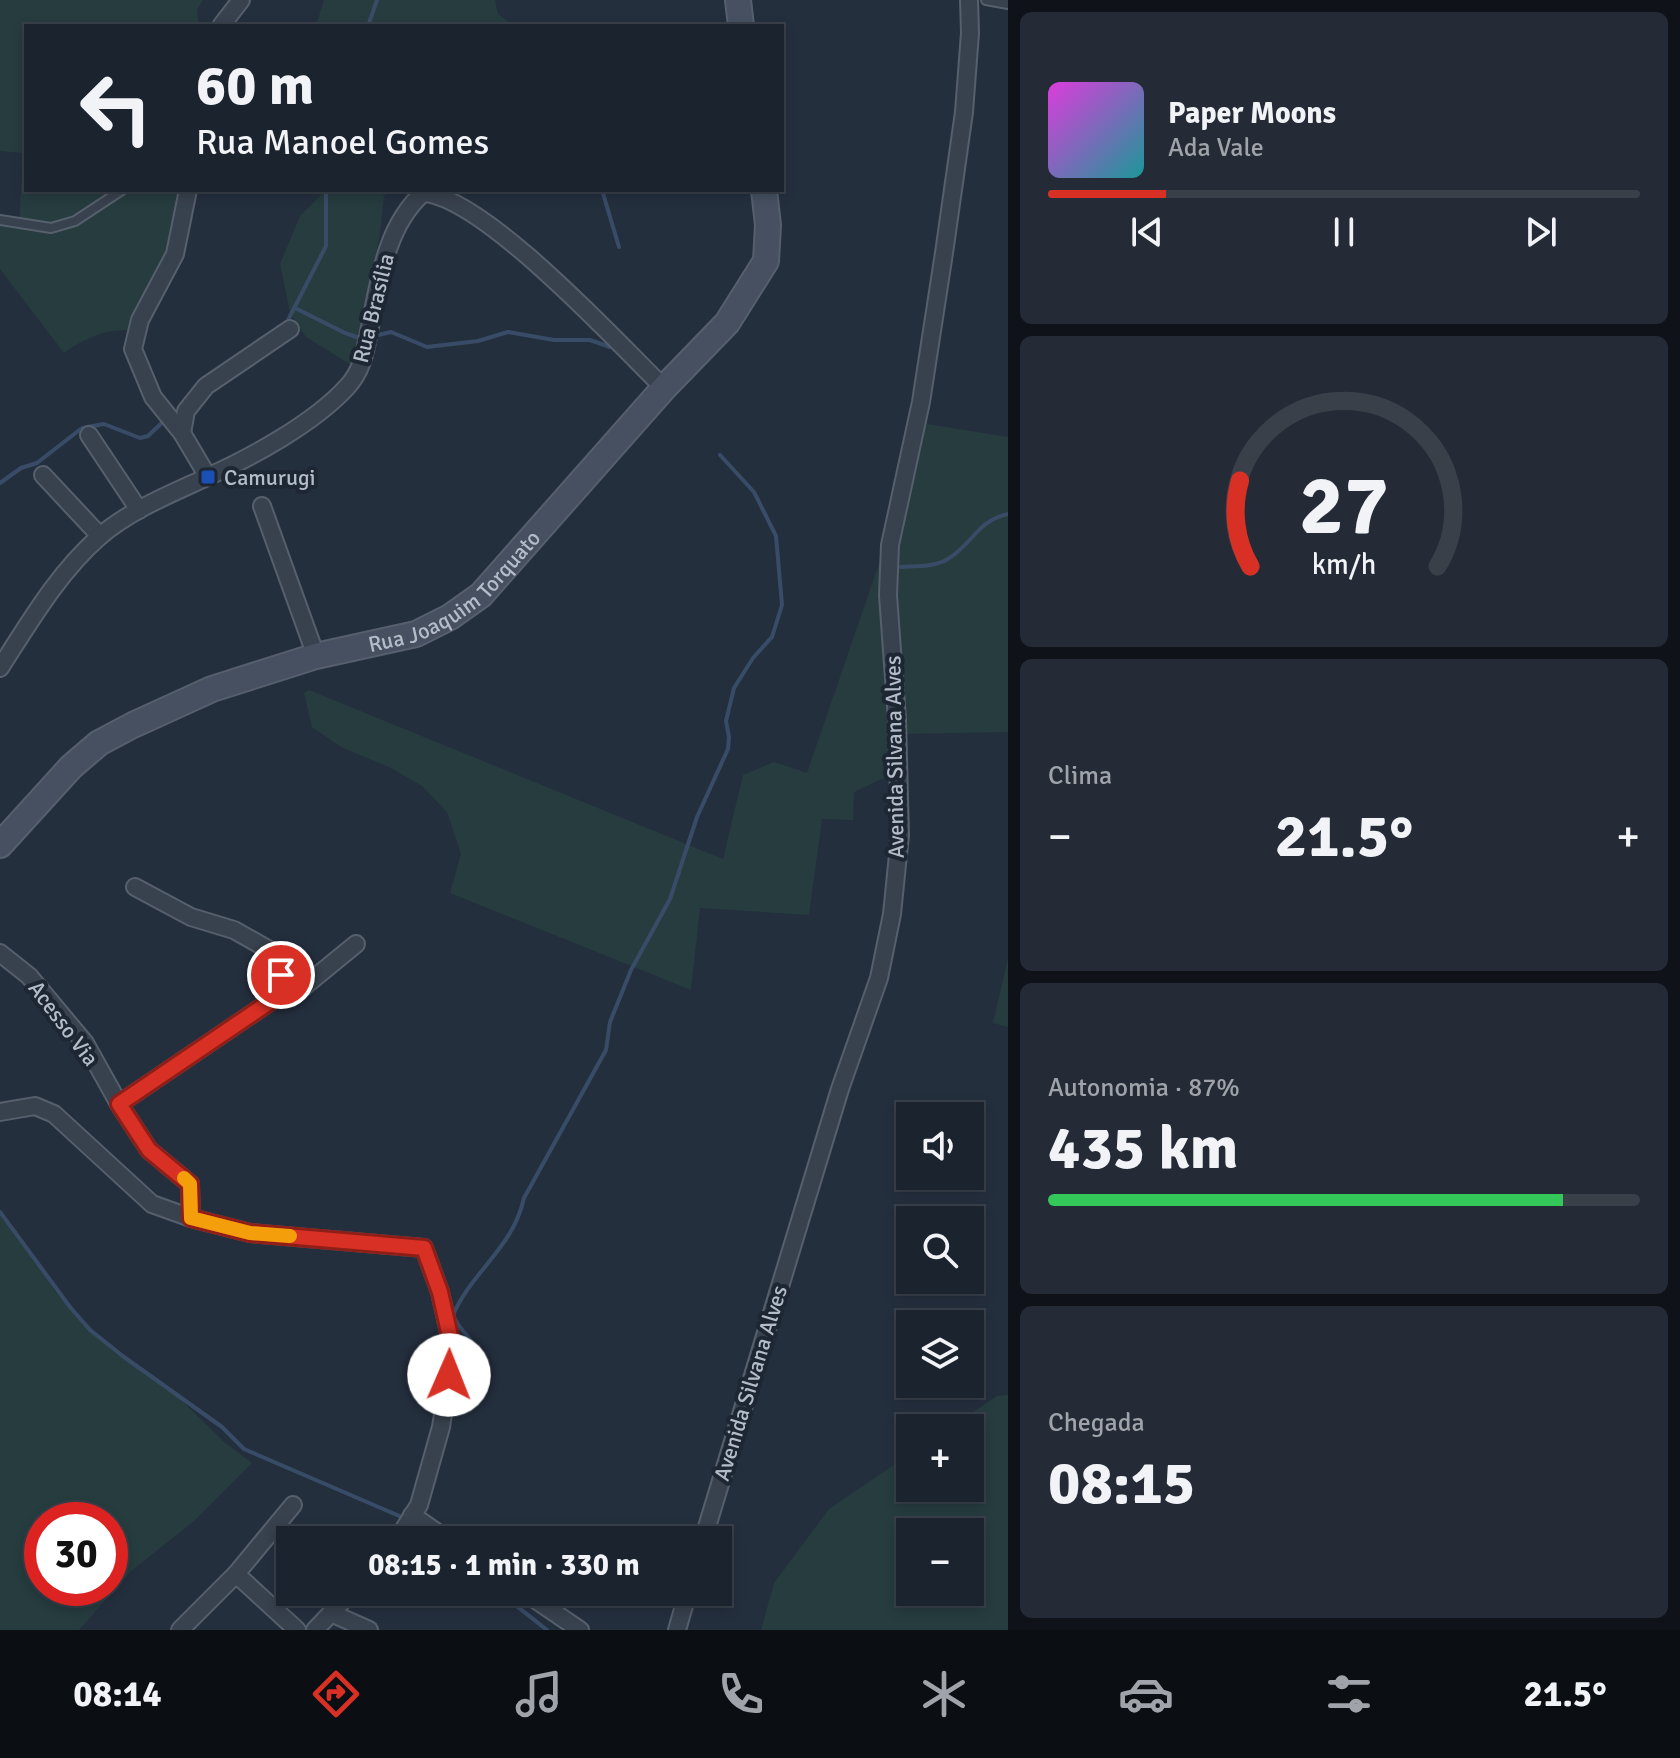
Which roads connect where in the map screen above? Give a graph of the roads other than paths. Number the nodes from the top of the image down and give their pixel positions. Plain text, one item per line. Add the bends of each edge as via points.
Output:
1 (241, 0) edge
2 (738, 0) edge
3 (969, 0) edge
4 (986, 0) edge
5 (1008, 4) edge
6 (223, 24) edge
7 (741, 24) edge
8 (119, 192) edge
9 (188, 192) edge
10 (764, 192) edge
11 (0, 220) edge
12 (290, 329) dead end
13 (664, 388) junction
14 (182, 433) junction
15 (89, 435) dead end
16 (43, 475) dead end
17 (208, 477) junction
18 (262, 506) dead end
19 (139, 510) junction
20 (100, 536) junction
21 (316, 656) junction
22 (0, 668) edge
23 (0, 845) edge
24 (135, 887) dead end
25 (356, 944) dead end
26 (0, 953) edge
27 (274, 999) junction
28 (119, 1104) junction
29 (0, 1112) edge
30 (191, 1218) junction
31 (293, 1505) dead end
32 (412, 1515) junction
33 (405, 1526) edge
34 (428, 1526) edge
35 (707, 1526) edge
36 (236, 1574) junction
37 (338, 1606) edge
38 (545, 1606) edge
39 (684, 1606) edge
40 (331, 1613) junction
41 (180, 1630) edge
42 (297, 1630) edge
43 (315, 1630) edge
44 (369, 1630) edge
45 (580, 1630) edge
46 (677, 1630) edge

1 - 6 street
2 - 7 street
3 - 35 street, Avenida Silvana Alves via 964,112 951,206 921,402 890,545 900,835 892,914 879,978 840,1089
4 - 5 lane
8 - 11 lane via 75,221 51,228
9 - 14 street via 175,254 140,320 133,349 153,397
10 - 13 street, Rua Joaquim Torquato via 766,261 727,323
12 - 14 street via 206,386 186,411
13 - 17 street, Rua Brasília via 491,226 438,194 423,193 407,207 389,245 362,365 349,386 263,449
13 - 21 street, Rua Joaquim Torquato via 481,595 416,634
14 - 17 street
15 - 19 street
16 - 20 street
17 - 19 street, Rua Brasília
18 - 21 street
19 - 20 street, Rua Brasília
20 - 22 street, Rua Brasília via 40,605
21 - 23 street, Rua Joaquim Torquato via 212,689 99,743
24 - 27 street via 280,956
25 - 27 street via 290,998
26 - 28 street, Acesso Via via 29,976 85,1043
27 - 28 street
28 - 30 street, Acesso Via via 149,1150 190,1184
29 - 30 street via 35,1106 54,1114 152,1204
30 - 32 street via 250,1233 424,1248 453,1350 441,1427
31 - 36 street
32 - 33 street
32 - 34 street
36 - 41 street
36 - 42 street
37 - 40 street
38 - 45 street
39 - 46 street
40 - 43 street
40 - 44 street

